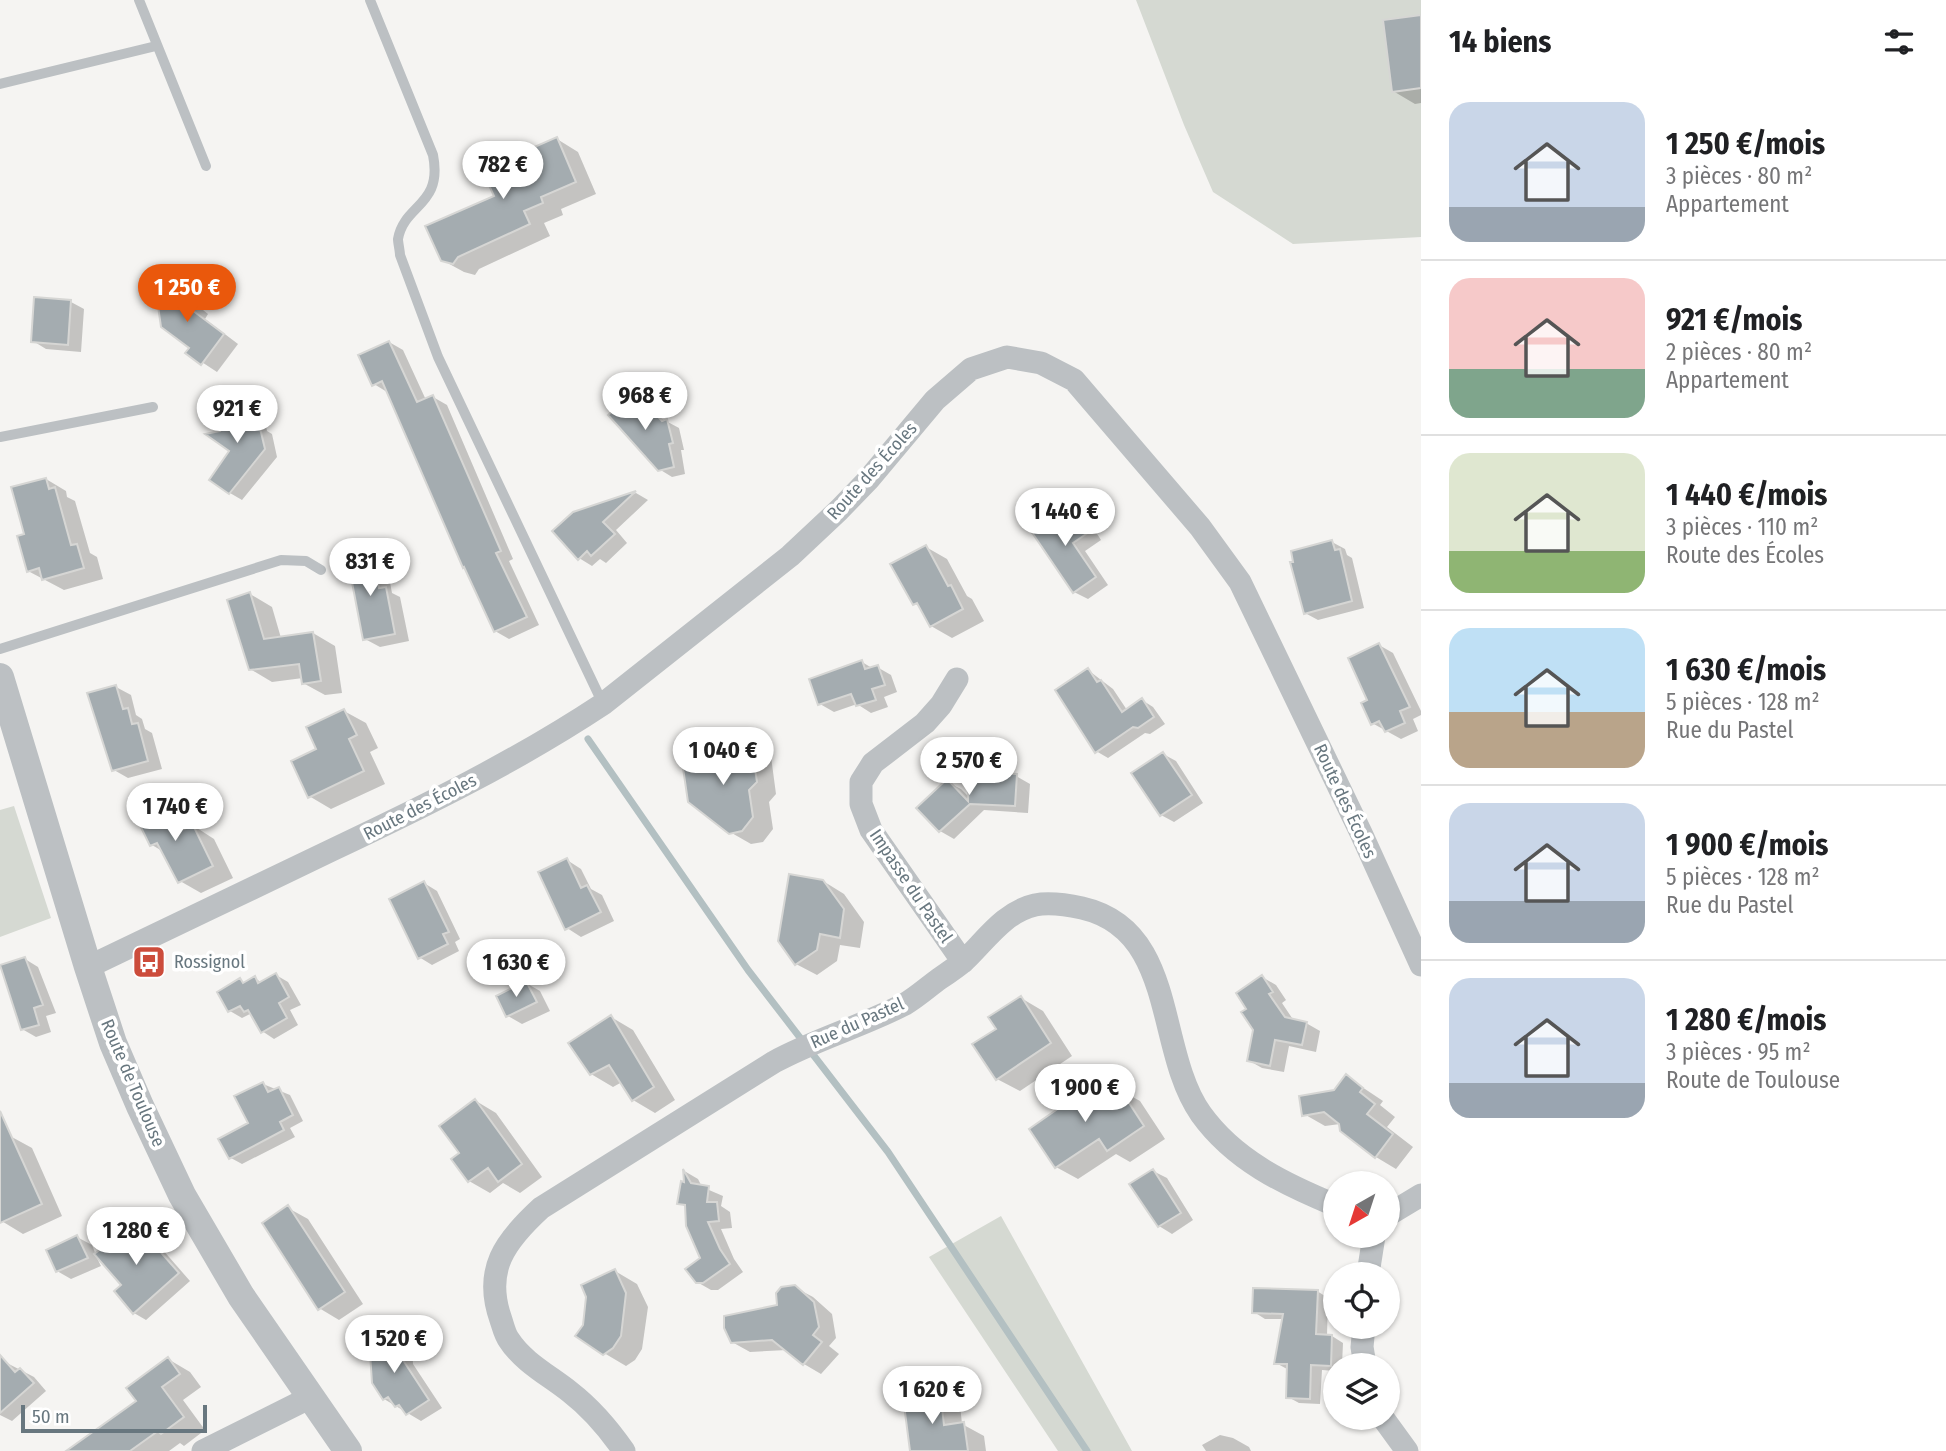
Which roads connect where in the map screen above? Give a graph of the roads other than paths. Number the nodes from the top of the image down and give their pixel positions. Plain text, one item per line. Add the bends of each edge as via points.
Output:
1 (139, 0) edge
2 (370, 0) edge
3 (156, 46) junction
4 (0, 85) edge
5 (206, 166) dead end
6 (153, 407) dead end
7 (0, 437) edge
8 (321, 570) dead end
9 (0, 649) edge
10 (0, 677) edge
11 (957, 679) dead end
12 (603, 704) junction
13 (962, 962) junction
14 (1421, 965) edge
15 (88, 967) junction
16 (1421, 1195) edge
17 (1323, 1200) edge
18 (1400, 1208) edge
19 (311, 1397) junction
20 (1391, 1430) edge
21 (203, 1451) edge
22 (348, 1451) edge
23 (624, 1451) edge
24 (1407, 1451) edge

1 - 3 lane
2 - 12 lane via 437,173 398,239 400,256 438,357
3 - 4 lane
3 - 5 lane
6 - 7 lane
8 - 9 lane via 306,561 281,560
10 - 15 street, Route de Toulouse
11 - 13 street, Impasse du Pastel via 925,723 873,763 861,782 861,804 871,830
12 - 14 street, Route des Écoles via 790,556 869,480 935,400 971,369 1007,358 1041,363 1074,380 1240,582
12 - 15 street, Route des Écoles via 439,799
13 - 17 street, Rue du Pastel via 1006,918 1035,905 1093,911 1122,926 1145,953 1182,1076 1200,1112 1224,1142 1252,1164
13 - 23 street, Rue du Pastel via 905,1003 793,1051 541,1208 516,1231 502,1252 494,1282 497,1310 508,1340 603,1421
15 - 19 street, Route de Toulouse via 139,1107 182,1195 242,1296
16 - 18 street
19 - 21 street
19 - 22 street, Route de Toulouse
20 - 24 street

